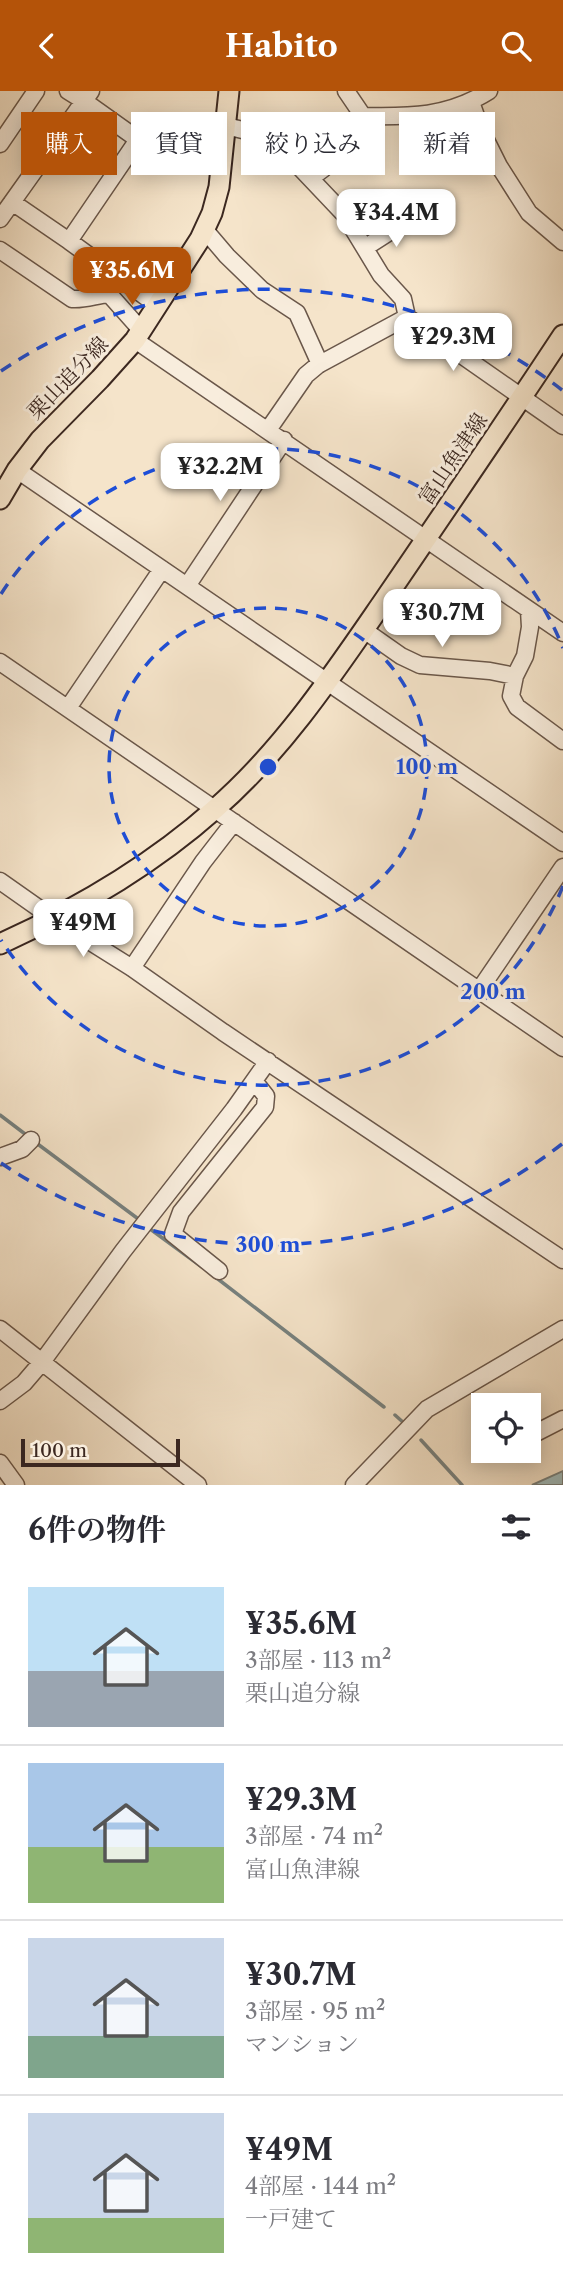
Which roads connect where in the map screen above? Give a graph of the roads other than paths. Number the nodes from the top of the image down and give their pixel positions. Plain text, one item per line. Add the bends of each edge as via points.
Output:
1 (36, 91) edge
2 (68, 91) edge
3 (229, 91) edge
4 (346, 91) edge
5 (489, 91) edge
6 (87, 96) edge
7 (471, 102) junction
8 (360, 112) edge
9 (227, 114) edge
10 (385, 117) edge
11 (227, 126) edge
12 (131, 136) edge
13 (0, 143) edge
14 (131, 150) edge
15 (220, 175) edge
16 (316, 175) edge
17 (312, 178) junction
18 (12, 202) junction
19 (0, 219) edge
20 (408, 220) dead end
21 (204, 229) junction
22 (69, 240) junction
23 (563, 242) edge
24 (366, 247) junction
25 (0, 250) edge
26 (158, 305) junction
27 (407, 317) junction
28 (138, 335) junction
29 (563, 335) edge
30 (320, 364) junction
31 (522, 398) junction
32 (563, 426) edge
33 (268, 429) junction
34 (284, 440) junction
35 (17, 470) junction
36 (0, 499) edge
37 (426, 539) junction
38 (162, 569) junction
39 (187, 586) junction
40 (529, 610) junction
41 (364, 629) junction
42 (563, 633) edge
43 (0, 662) edge
44 (515, 676) junction
45 (327, 683) junction
46 (68, 708) junction
47 (563, 741) edge
48 (216, 809) junction
49 (234, 822) junction
50 (563, 843) edge
51 (563, 867) edge
52 (0, 881) edge
53 (54, 919) junction
54 (0, 944) edge
55 (132, 968) junction
56 (480, 989) junction
57 (563, 1048) edge
58 (268, 1061) junction
59 (254, 1081) junction
60 (31, 1140) dead end
61 (0, 1157) edge
62 (150, 1217) junction
63 (173, 1234) junction
64 (563, 1260) edge
65 (219, 1271) dead end
66 (0, 1329) edge
67 (563, 1329) edge
68 (42, 1361) junction
69 (0, 1401) edge
70 (563, 1419) edge
71 (541, 1430) edge
72 (0, 1463) edge
73 (16, 1485) edge
74 (197, 1485) edge
75 (354, 1485) edge

1 - 13 street
2 - 6 street
3 - 9 main road, 栗山追分線
4 - 8 street
5 - 7 street
6 - 12 street
6 - 18 street
7 - 10 street via 443,112
7 - 23 street via 499,166 528,213
11 - 17 street via 271,137
14 - 22 street
15 - 21 main road, 栗山追分線
16 - 17 street
17 - 24 street
18 - 19 street
18 - 22 street
20 - 24 street
21 - 26 main road, 栗山追分線
21 - 30 street via 262,290 297,313
22 - 26 street
24 - 27 street via 381,275 404,299
25 - 28 street via 72,299 110,294
26 - 28 main road, 栗山追分線
27 - 30 street
27 - 31 street
28 - 33 street
28 - 35 main road, 栗山追分線
29 - 31 main road, 富山魚津線
30 - 33 street
31 - 32 street
31 - 37 main road, 富山魚津線
33 - 34 street
34 - 37 street
34 - 39 street
35 - 36 main road, 栗山追分線
35 - 38 street
37 - 40 street
37 - 41 main road, 富山魚津線
38 - 39 street
38 - 46 street
39 - 45 street
40 - 42 street
40 - 44 street via 525,656
41 - 44 street via 420,665
41 - 45 main road, 富山魚津線
43 - 46 street
44 - 47 street via 511,696 517,707
45 - 48 main road, 富山魚津線
45 - 50 street
46 - 48 street
48 - 49 street
48 - 53 main road, 富山魚津線 via 164,850
49 - 55 street
49 - 56 street
51 - 56 street
52 - 53 street
53 - 54 main road, 富山魚津線
53 - 55 street
55 - 58 street
56 - 57 street
58 - 59 street
58 - 64 street
59 - 62 street
59 - 63 street via 266,1096 265,1107 181,1212
60 - 61 street via 22,1149
62 - 63 street
62 - 68 street
63 - 65 street
66 - 68 street
67 - 75 street via 427,1409
68 - 69 street via 24,1383
68 - 74 street
70 - 71 street
72 - 73 street

